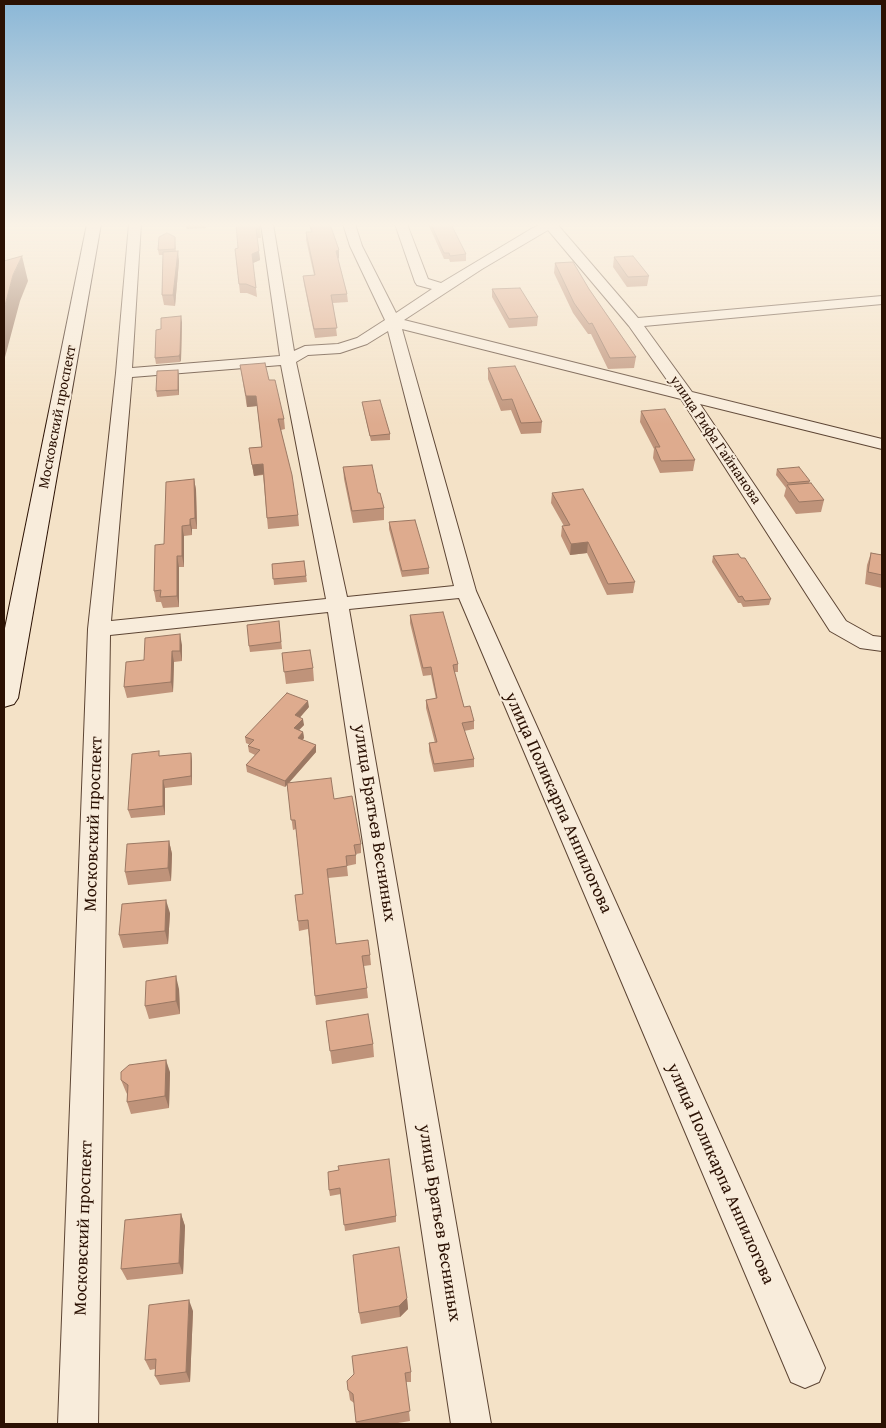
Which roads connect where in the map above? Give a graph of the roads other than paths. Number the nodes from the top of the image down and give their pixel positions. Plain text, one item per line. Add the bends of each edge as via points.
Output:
1 (81, 291) edge
2 (130, 291) edge
3 (277, 291) edge
4 (378, 291) edge
5 (440, 291) edge
6 (606, 291) edge
7 (882, 300) edge
8 (393, 322) junction
9 (634, 323) junction
10 (288, 360) junction
11 (124, 373) junction
12 (686, 396) junction
13 (882, 444) edge
14 (466, 591) junction
15 (338, 605) junction
16 (100, 630) junction
17 (882, 644) edge
18 (6, 669) edge
19 (4, 698) edge
20 (805, 1368) dead end
21 (78, 1424) edge
22 (471, 1424) edge

1 - 18 main road, Московский проспект
2 - 11 street, Московский проспект
3 - 10 street, улица Братьев Весниных
4 - 8 street, улица Поликарпа Анпилогова
5 - 8 street
6 - 9 street, улица Рифа Гайнанова
7 - 9 street
8 - 10 street via 362,341 340,348 305,351
8 - 12 street
8 - 14 street, улица Поликарпа Анпилогова
9 - 12 street, улица Рифа Гайнанова
10 - 11 street
10 - 15 street, улица Братьев Весниных
11 - 16 street, Московский проспект
12 - 13 street
12 - 17 street, улица Рифа Гайнанова via 838,626 868,643
14 - 15 street
14 - 20 street, улица Поликарпа Анпилогова
15 - 16 street
15 - 22 street, улица Братьев Весниных
16 - 21 street, Московский проспект
18 - 19 main road, Московский проспект

